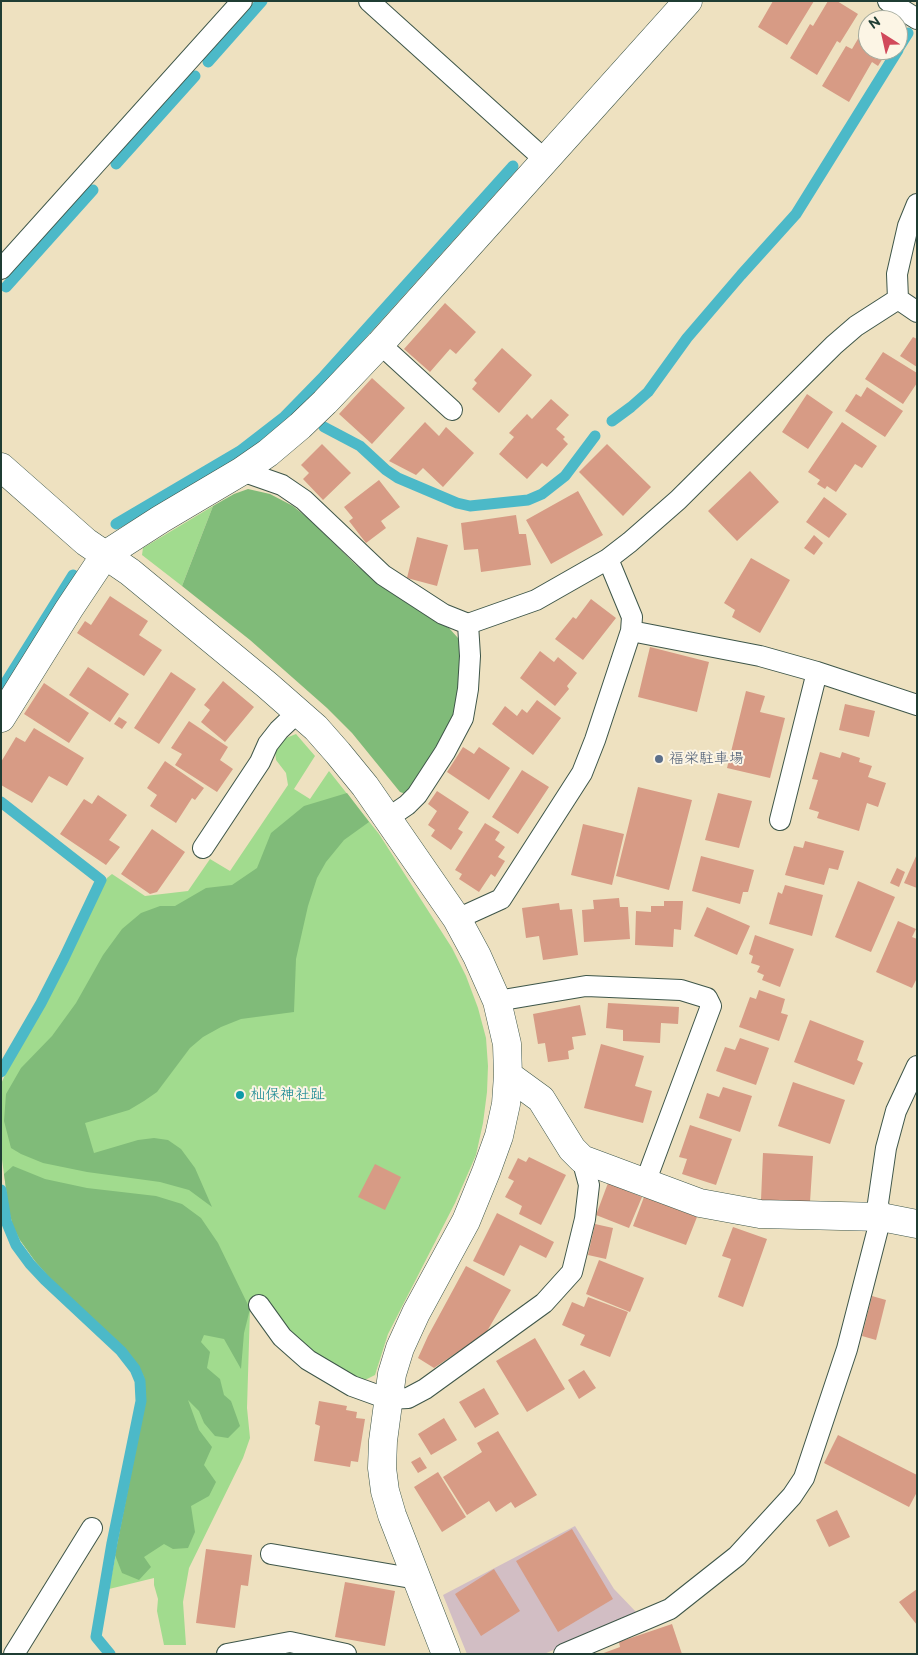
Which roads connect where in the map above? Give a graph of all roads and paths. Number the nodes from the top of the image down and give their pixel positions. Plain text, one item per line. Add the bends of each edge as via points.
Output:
1 (242, 1) edge
2 (369, 1) edge
3 (688, 1) edge
4 (888, 1) edge
5 (917, 19) edge
6 (544, 160) junction
7 (917, 204) edge
8 (1, 269) edge
9 (898, 299) junction
10 (917, 312) edge
11 (380, 344) junction
12 (452, 410) dead end
13 (1, 467) edge
14 (242, 471) junction
15 (105, 554) junction
16 (608, 559) junction
17 (468, 624) junction
18 (631, 630) junction
19 (817, 672) junction
20 (917, 705) edge
21 (298, 712) junction
22 (1, 718) edge
23 (388, 818) junction
24 (780, 820) dead end
25 (203, 848) dead end
26 (457, 919) junction
27 (497, 1001) junction
28 (917, 1066) edge
29 (508, 1075) junction
30 (582, 1159) junction
31 (645, 1182) junction
32 (881, 1217) junction
33 (917, 1224) edge
34 (258, 1305) dead end
35 (388, 1399) junction
36 (92, 1528) dead end
37 (271, 1554) dead end
38 (417, 1579) junction
39 (14, 1654) edge
40 (227, 1654) edge
41 (346, 1654) edge
42 (446, 1654) edge
43 (564, 1654) edge

1 - 8 lane
2 - 6 lane
3 - 6 street
4 - 5 lane
6 - 11 street
7 - 9 lane via 908,226 897,274
9 - 10 lane
9 - 16 lane via 856,326 834,345 678,500
11 - 12 lane
11 - 14 street via 300,426
13 - 15 street via 86,542
14 - 15 street
14 - 17 lane via 282,485 304,500 383,575 443,614
15 - 21 street
15 - 22 street
16 - 17 lane via 536,600
16 - 18 lane via 632,617
17 - 23 lane via 470,656 463,718 417,795
18 - 19 lane via 760,656
18 - 26 lane via 582,773 501,899
19 - 20 lane
19 - 24 lane
21 - 23 street via 338,753
21 - 25 lane via 268,744 260,762
23 - 26 street
26 - 27 street
27 - 29 street via 507,1044
27 - 31 lane via 586,986 681,990 707,998 711,1006
28 - 32 lane via 896,1111 886,1148 878,1203
29 - 30 street via 542,1099 572,1149
29 - 35 street via 499,1136 486,1172 466,1221 400,1348
30 - 31 street
30 - 35 lane via 589,1185 585,1219 572,1272 544,1304 425,1389 408,1398
31 - 32 street via 700,1203 760,1214
32 - 33 street
32 - 43 lane via 847,1349 810,1464 792,1496 737,1556 670,1609
34 - 35 lane via 282,1337 308,1360 352,1386
35 - 38 street via 383,1441 384,1491
36 - 39 lane
37 - 38 lane
38 - 42 street
40 - 41 lane via 290,1642

